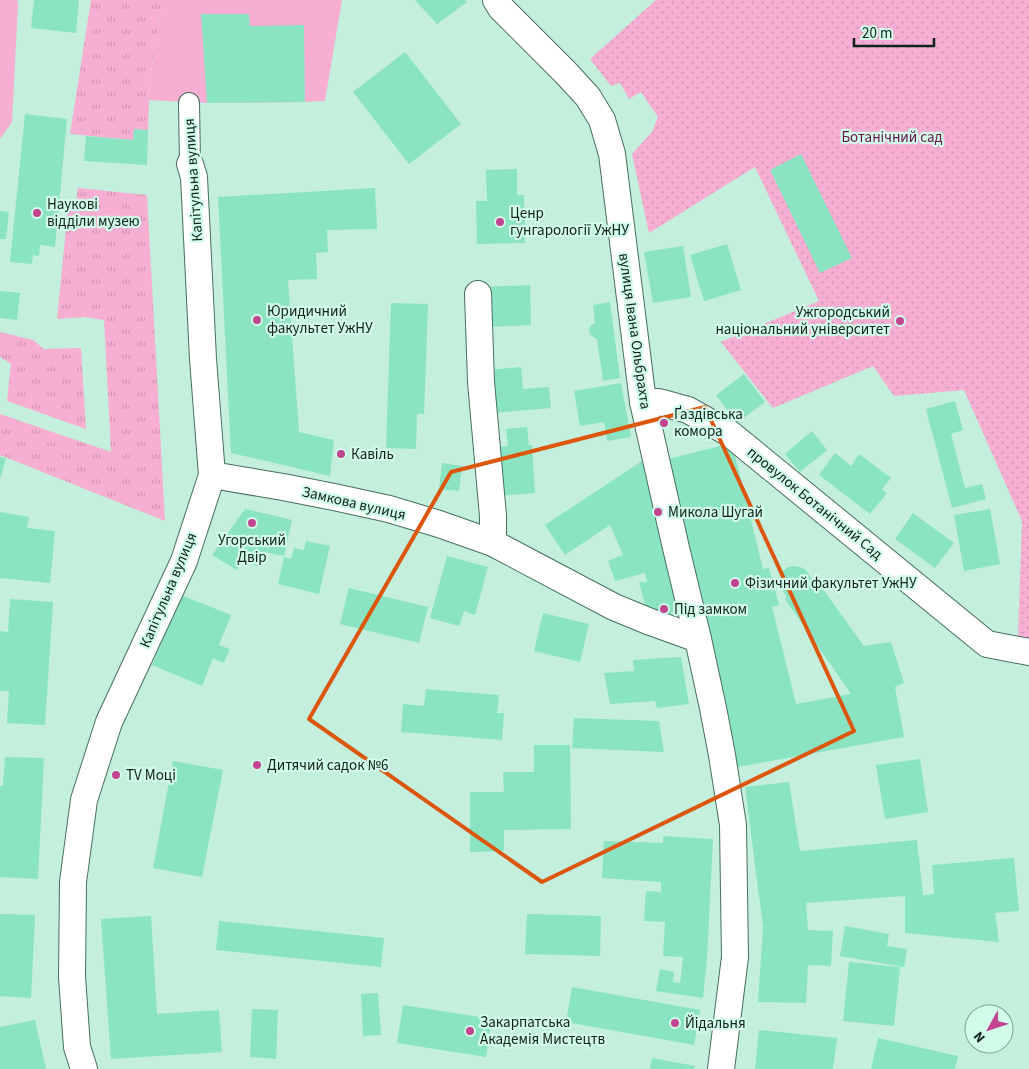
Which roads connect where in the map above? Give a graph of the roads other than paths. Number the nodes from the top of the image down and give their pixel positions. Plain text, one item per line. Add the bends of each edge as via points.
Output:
1 (496, 0) edge
2 (189, 103) dead end
3 (190, 164) joint
4 (478, 294) dead end
5 (643, 402) junction
6 (212, 475) junction
7 (493, 543) junction
8 (698, 639) junction
9 (1029, 652) edge
10 (84, 1069) edge
11 (721, 1069) edge

1 - 5 street, вулиця Івана Ольбрахта via 588,97 602,120 612,154
2 - 3 street, Капітульна вулиця
3 - 6 street, Капітульна вулиця via 194,177
4 - 7 street
5 - 8 street, вулиця Івана Ольбрахта
5 - 9 street, провулок Ботанічний Сад via 659,402 688,410 729,433 987,644
6 - 7 street, Замкова вулиця via 389,510
6 - 10 street, Капітульна вулиця via 184,561 109,722 84,800 73,882 72,977 77,1046
7 - 8 street, Замкова вулиця via 614,606
8 - 11 street, вулиця Івана Ольбрахта via 733,825 735,957

